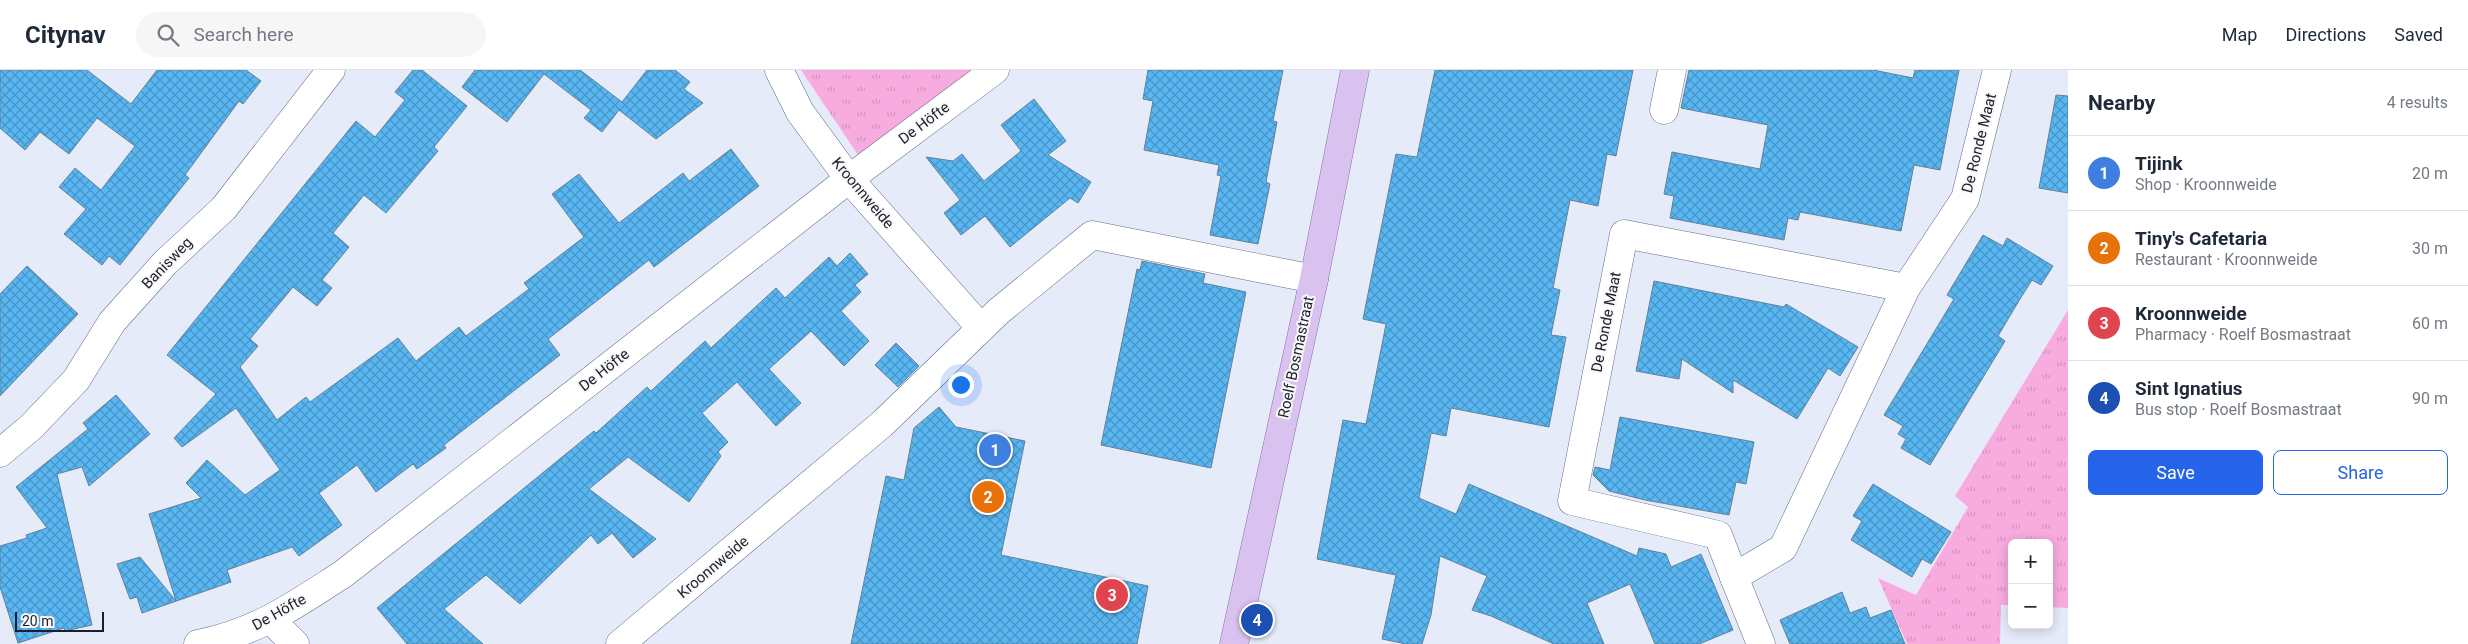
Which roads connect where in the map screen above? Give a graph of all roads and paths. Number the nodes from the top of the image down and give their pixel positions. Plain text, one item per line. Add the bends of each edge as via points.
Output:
1 (330, 70) edge
2 (779, 70) edge
3 (995, 70) edge
4 (1355, 70) edge
5 (1672, 70) edge
6 (1997, 70) edge
7 (1664, 110) dead end
8 (849, 179) junction
9 (1314, 279) junction
10 (1906, 288) junction
11 (981, 328) junction
12 (0, 453) edge
13 (1734, 577) junction
14 (271, 620) junction
15 (198, 644) edge
16 (295, 644) edge
17 (620, 644) edge
18 (1234, 644) edge
19 (1761, 644) edge

1 - 12 street, Banisweg via 224,208 165,263 112,322 76,380
2 - 8 street, Kroonnweide via 800,112
3 - 8 street, De Höfte
4 - 9 main road, Roelf Bosmastraat
5 - 7 street
6 - 10 street, De Ronde Maat via 1965,200
8 - 11 street, Kroonnweide
8 - 14 street, De Höfte via 343,574
9 - 11 street, Kroonnweide via 1092,235
9 - 18 main road, Roelf Bosmastraat
10 - 13 street, De Ronde Maat via 1783,548
10 - 13 street, De Ronde Maat via 1624,234 1572,502 1718,535
11 - 17 street, Kroonnweide via 882,424
13 - 19 street, De Ronde Maat
14 - 15 street, De Höfte via 225,639
14 - 16 street

